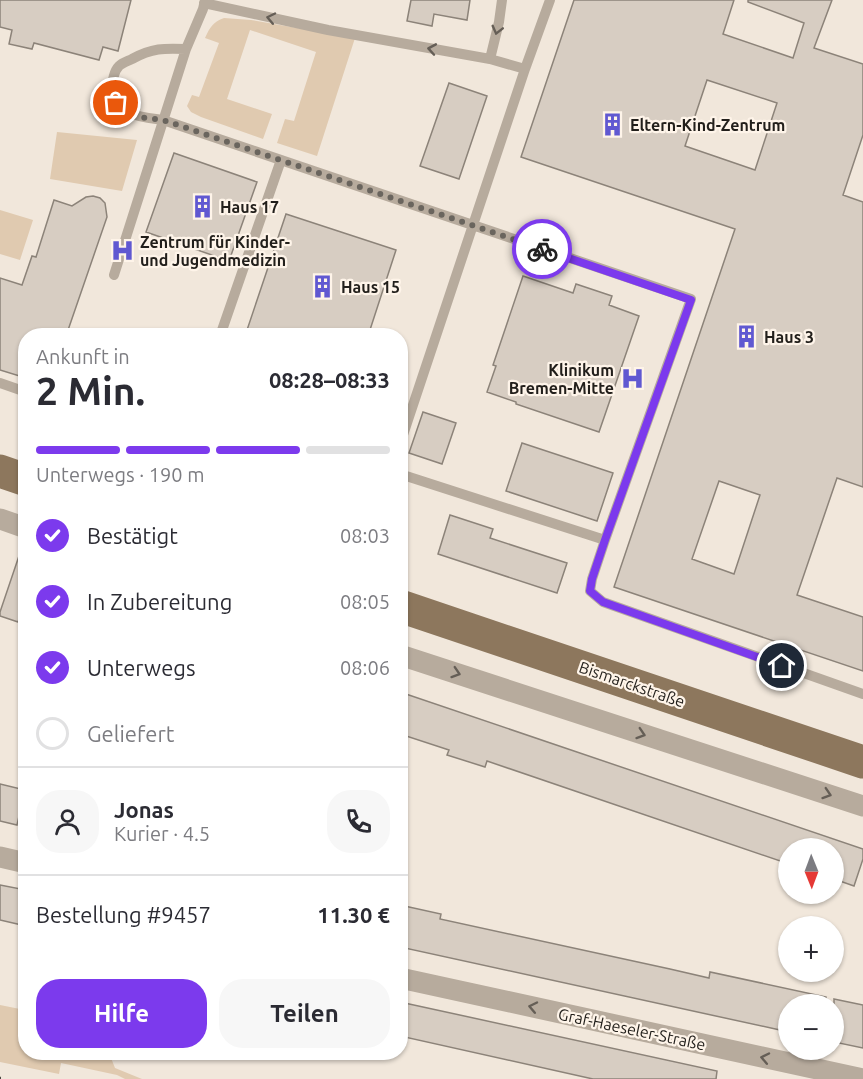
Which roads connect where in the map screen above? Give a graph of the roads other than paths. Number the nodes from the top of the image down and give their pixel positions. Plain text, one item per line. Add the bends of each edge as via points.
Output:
1 (502, 0) edge
2 (550, 0) edge
3 (204, 2) edge
4 (186, 49) junction
5 (490, 59) junction
6 (525, 69) junction
7 (163, 120) junction
8 (281, 160) junction
9 (474, 226) junction
10 (114, 275) dead end
11 (223, 328) edge
12 (0, 383) edge
13 (18, 389) edge
14 (408, 420) edge
15 (0, 471) edge
16 (18, 477) edge
17 (408, 477) edge
18 (0, 519) edge
19 (18, 525) edge
20 (605, 540) junction
21 (408, 609) edge
22 (408, 658) edge
23 (863, 694) edge
24 (863, 762) edge
25 (863, 806) edge
26 (0, 857) edge
27 (18, 861) edge
28 (408, 980) edge
29 (863, 1079) edge

1 -> 5 lane
2 - 6 lane
3 - 4 lane
5 -> 3 lane via 328,30
4 - 7 lane
4 - 7 lane via 145,52 119,67 112,80 116,103 129,113
5 - 6 lane
6 - 9 lane
7 - 8 lane
7 - 10 lane
8 - 9 lane
8 - 11 lane
9 - 14 lane
9 - 20 lane via 691,300
12 - 13 lane
15 - 16 main road
17 - 20 lane
18 - 19 street
20 - 23 lane via 590,591 603,602
21 - 24 main road, Bismarckstraße
22 -> 25 street
26 - 27 street
29 -> 28 street, Graf-Haeseler-Straße

